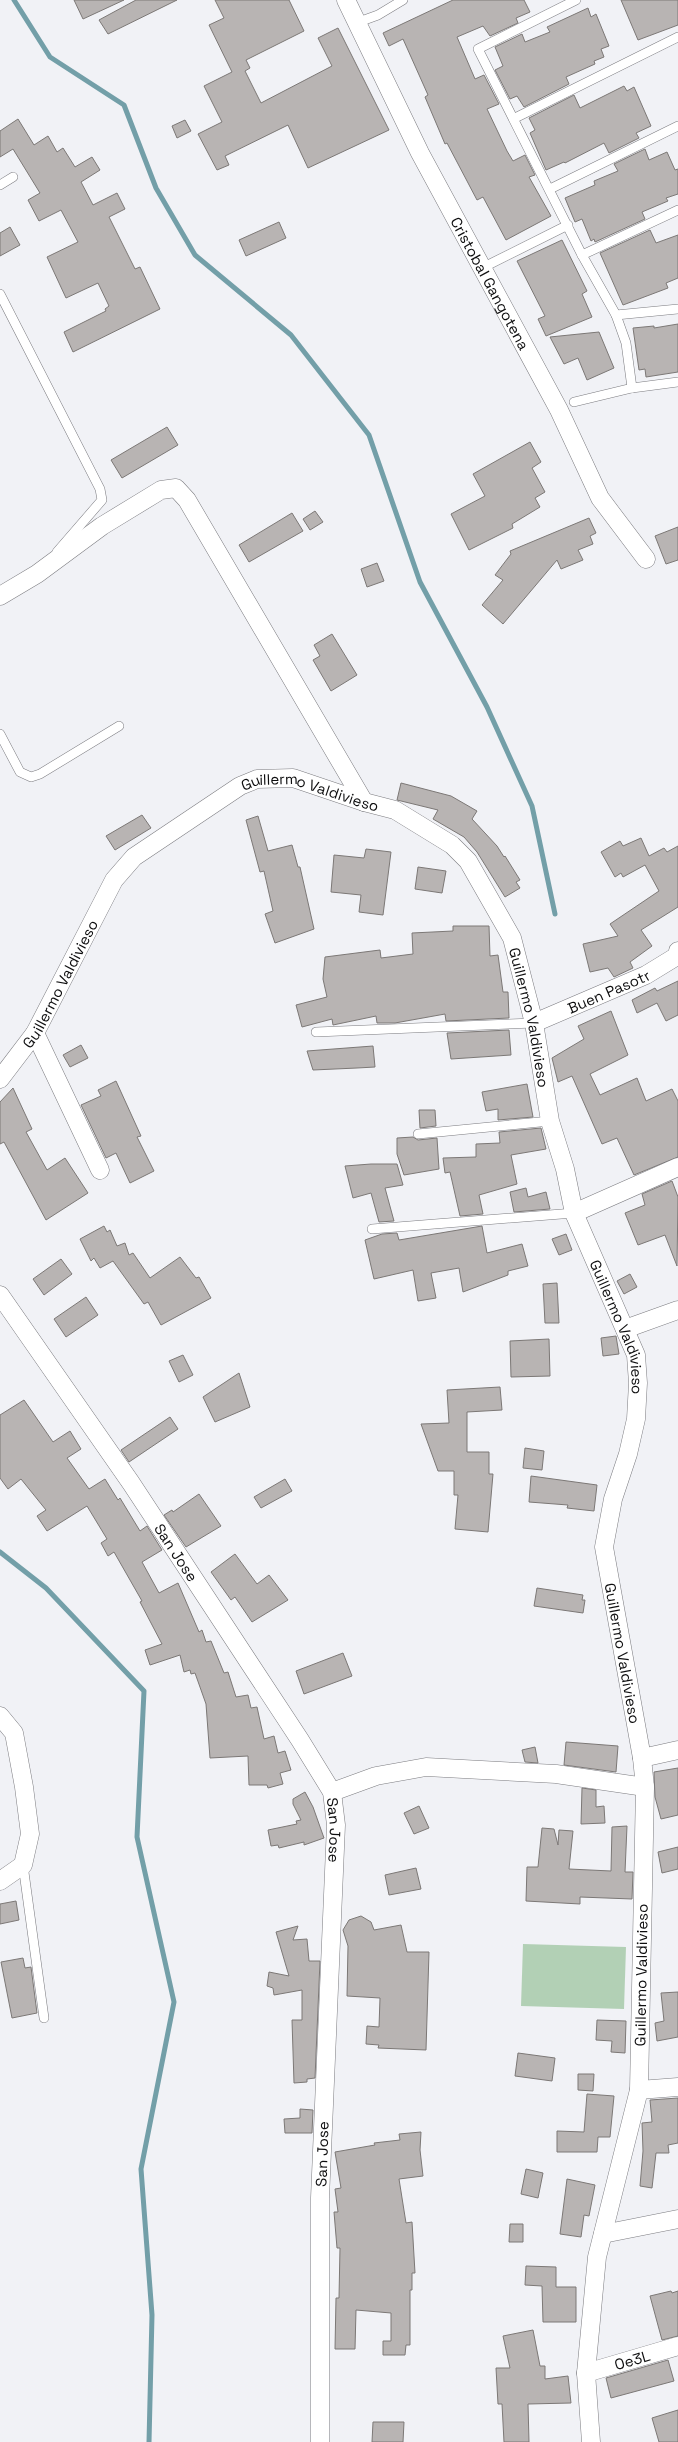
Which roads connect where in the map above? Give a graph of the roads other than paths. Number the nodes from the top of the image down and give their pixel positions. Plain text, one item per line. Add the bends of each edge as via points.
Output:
1 (346, 0) edge
2 (403, 0) edge
3 (576, 0) edge
4 (356, 23) junction
5 (678, 37) edge
6 (514, 118) junction
7 (678, 126) edge
8 (13, 177) dead end
9 (0, 185) edge
10 (550, 189) junction
11 (678, 210) edge
12 (568, 225) junction
13 (582, 255) junction
14 (482, 268) junction
15 (0, 294) edge
16 (678, 309) edge
17 (616, 315) junction
18 (678, 382) edge
19 (632, 388) junction
20 (574, 402) dead end
21 (646, 559) dead end
22 (37, 574) junction
23 (0, 596) edge
24 (120, 726) dead end
25 (0, 734) edge
26 (364, 802) junction
27 (678, 955) edge
28 (534, 1024) junction
29 (316, 1032) dead end
30 (35, 1034) junction
31 (0, 1079) edge
32 (550, 1121) junction
33 (418, 1134) dead end
34 (678, 1167) edge
35 (100, 1170) dead end
36 (574, 1213) junction
37 (372, 1229) dead end
38 (0, 1295) edge
39 (678, 1310) edge
40 (625, 1329) junction
41 (0, 1716) edge
42 (678, 1750) edge
43 (642, 1758) junction
44 (645, 1787) junction
45 (332, 1792) junction
46 (23, 1865) junction
47 (0, 1881) edge
48 (44, 2018) dead end
49 (678, 2087) edge
50 (639, 2090) junction
51 (678, 2219) edge
52 (603, 2234) junction
53 (678, 2346) edge
54 (586, 2373) junction
55 (320, 2442) edge
56 (591, 2442) edge

1 - 4 street, Cristobal Gangotena
2 - 4 lane via 378,15
3 - 6 lane via 478,49
4 - 14 street, Cristobal Gangotena via 420,153
5 - 6 lane
6 - 10 lane
7 - 10 lane
8 - 9 lane
10 - 12 lane
11 - 13 lane
12 - 13 lane
12 - 14 lane
13 - 17 lane
14 - 21 street, Cristobal Gangotena via 559,410 600,498
15 - 22 lane via 100,489 102,500
16 - 17 lane
17 - 19 lane via 626,343
18 - 19 lane
19 - 20 lane
22 - 23 street
22 - 26 street via 102,526 161,490 176,488 187,500
24 - 25 lane via 31,777 20,772
26 - 28 street, Guillermo Valdivieso via 395,810 452,845 468,861 512,938
26 - 30 street, Guillermo Valdivieso via 293,778 257,779 240,786 134,857 114,880
27 - 28 street, Buen Pasotr via 646,975
28 - 29 lane
28 - 32 street, Guillermo Valdivieso
30 - 31 street, Guillermo Valdivieso
30 - 35 street
32 - 33 lane
32 - 36 street, Guillermo Valdivieso via 565,1169
34 - 36 street
36 - 37 lane
36 - 40 street, Guillermo Valdivieso
38 - 45 street, San Jose via 131,1482
39 - 40 street
40 - 43 street, Guillermo Valdivieso via 636,1355 636,1420 613,1499 604,1547
41 - 46 street via 14,1733 24,1787 30,1834
42 - 43 street
43 - 44 street, Guillermo Valdivieso
44 - 45 street via 556,1774 426,1767 376,1776
44 - 50 street, Guillermo Valdivieso
45 - 55 street, San Jose via 336,1825 320,2198
46 - 47 street
46 - 48 lane
49 - 50 street
50 - 52 street, Guillermo Valdivieso
51 - 52 street
52 - 54 street, Guillermo Valdivieso via 597,2258
53 - 54 street, Oe3L
54 - 56 street, Guillermo Valdivieso

